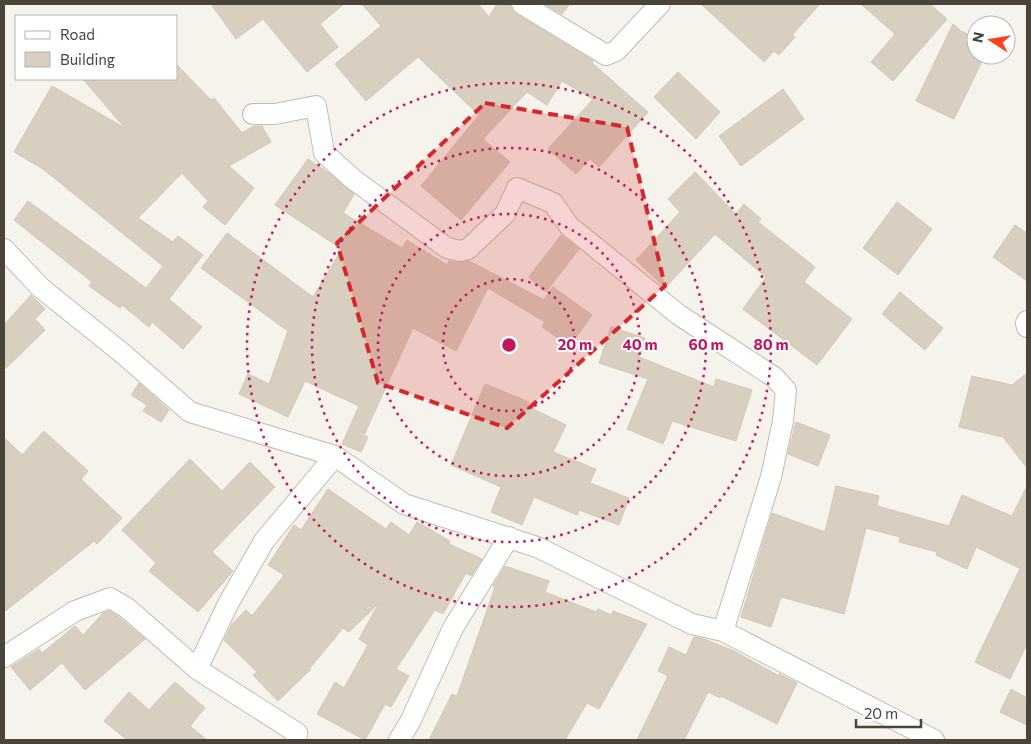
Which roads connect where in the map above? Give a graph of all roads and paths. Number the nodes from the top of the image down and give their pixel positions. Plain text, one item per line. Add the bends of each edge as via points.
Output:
1 (522, 4) edge
2 (660, 4) edge
3 (253, 114) dead end
4 (4, 249) edge
5 (1027, 321) edge
6 (1027, 327) edge
7 (335, 456) junction
8 (509, 537) junction
9 (723, 631) junction
10 (4, 657) edge
11 (197, 669) junction
12 (301, 738) edge
13 (399, 740) edge
14 (934, 740) edge

1 - 2 street via 606,55 616,51
3 - 9 street via 275,114 316,106 324,153 353,179 447,248 468,249 505,214 517,188 553,203 569,226 625,272 679,315 774,377 786,390 771,477
4 - 7 street via 41,288 190,412
5 - 6 street
7 - 8 street via 404,504
7 - 11 street via 264,541 228,604
8 - 9 street via 537,547 692,624
8 - 13 street via 453,628
9 - 14 street
10 - 11 street via 75,610 110,598 127,608
11 - 12 street

